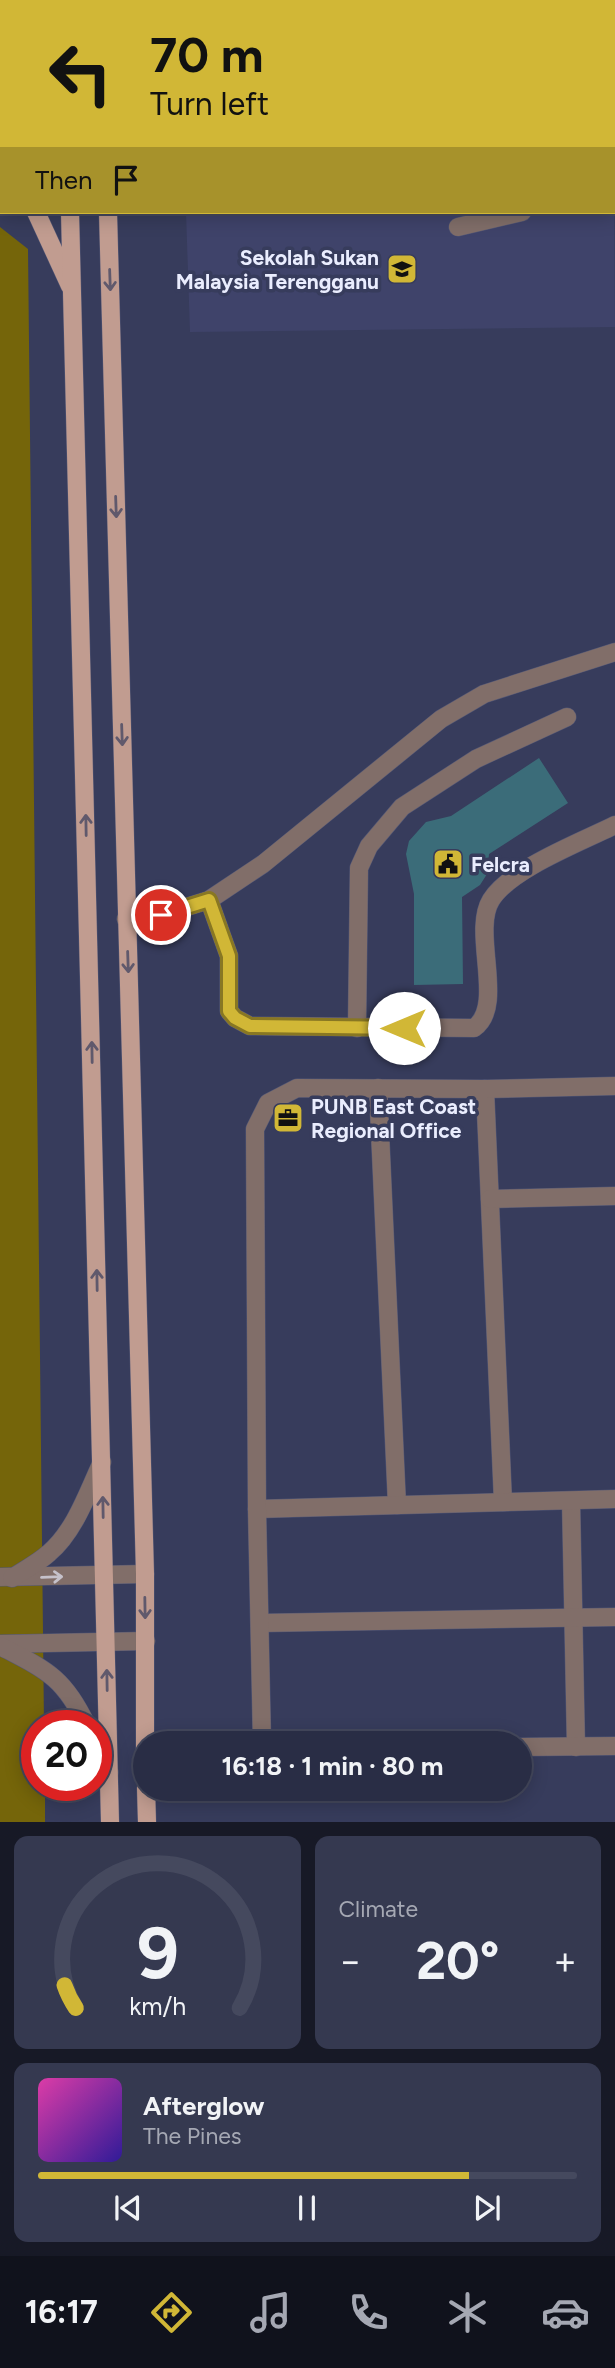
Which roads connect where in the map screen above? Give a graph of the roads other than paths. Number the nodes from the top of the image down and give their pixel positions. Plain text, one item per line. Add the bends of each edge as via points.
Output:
1 (37, 214) edge
2 (70, 214) edge
3 (108, 214) edge
4 (513, 214) edge
5 (458, 227) dead end
6 (72, 292) junction
7 (615, 652) edge
8 (567, 717) dead end
9 (615, 825) edge
10 (209, 900) junction
11 (127, 919) junction
12 (356, 1028) junction
13 (615, 1086) edge
14 (378, 1088) junction
15 (485, 1089) junction
16 (615, 1196) edge
17 (490, 1199) junction
18 (102, 1461) junction
19 (615, 1499) edge
20 (570, 1500) junction
21 (503, 1502) junction
22 (397, 1505) junction
23 (257, 1509) junction
24 (145, 1574) junction
25 (104, 1575) junction
26 (6, 1578) edge
27 (615, 1617) edge
28 (574, 1618) junction
29 (260, 1623) junction
30 (146, 1641) junction
31 (107, 1642) junction
32 (0, 1645) edge
33 (79, 1710) edge
34 (108, 1710) edge
35 (145, 1731) edge
36 (262, 1731) edge
37 (576, 1746) junction
38 (615, 1746) edge
39 (532, 1747) edge
40 (110, 1801) edge
41 (146, 1801) edge
42 (110, 1822) edge
43 (147, 1822) edge

1 - 6 main road
2 - 6 main road
3 -> 11 main road
4 - 5 street
18 -> 6 main road
7 - 10 street via 484,694 441,719 263,864
8 - 12 street via 476,759 401,807 369,846 359,868
9 - 12 street via 517,874 493,897 485,912 487,1008 482,1023 474,1028
10 - 11 street via 161,915
10 - 12 street via 229,956 229,1011 235,1018 250,1026
11 -> 24 main road
13 - 15 street
14 - 15 street
14 - 22 street
14 - 23 street via 297,1088 268,1103 255,1129
15 - 17 street
16 - 17 street
17 - 21 street
25 -> 18 main road
18 - 26 street via 77,1515 51,1552
19 - 20 street
20 - 21 street
20 - 28 street
21 - 22 street
22 - 23 street
23 - 29 street
24 - 25 street
24 -> 30 main road
26 -> 25 street
25 - 31 main road
27 - 28 street
28 - 29 street
28 - 37 street
29 - 36 street
30 - 31 street
30 - 35 main road
31 - 32 street
34 -> 31 main road
32 - 33 street via 56,1678
37 - 38 street
37 - 39 street
40 - 42 main road
41 - 43 main road

